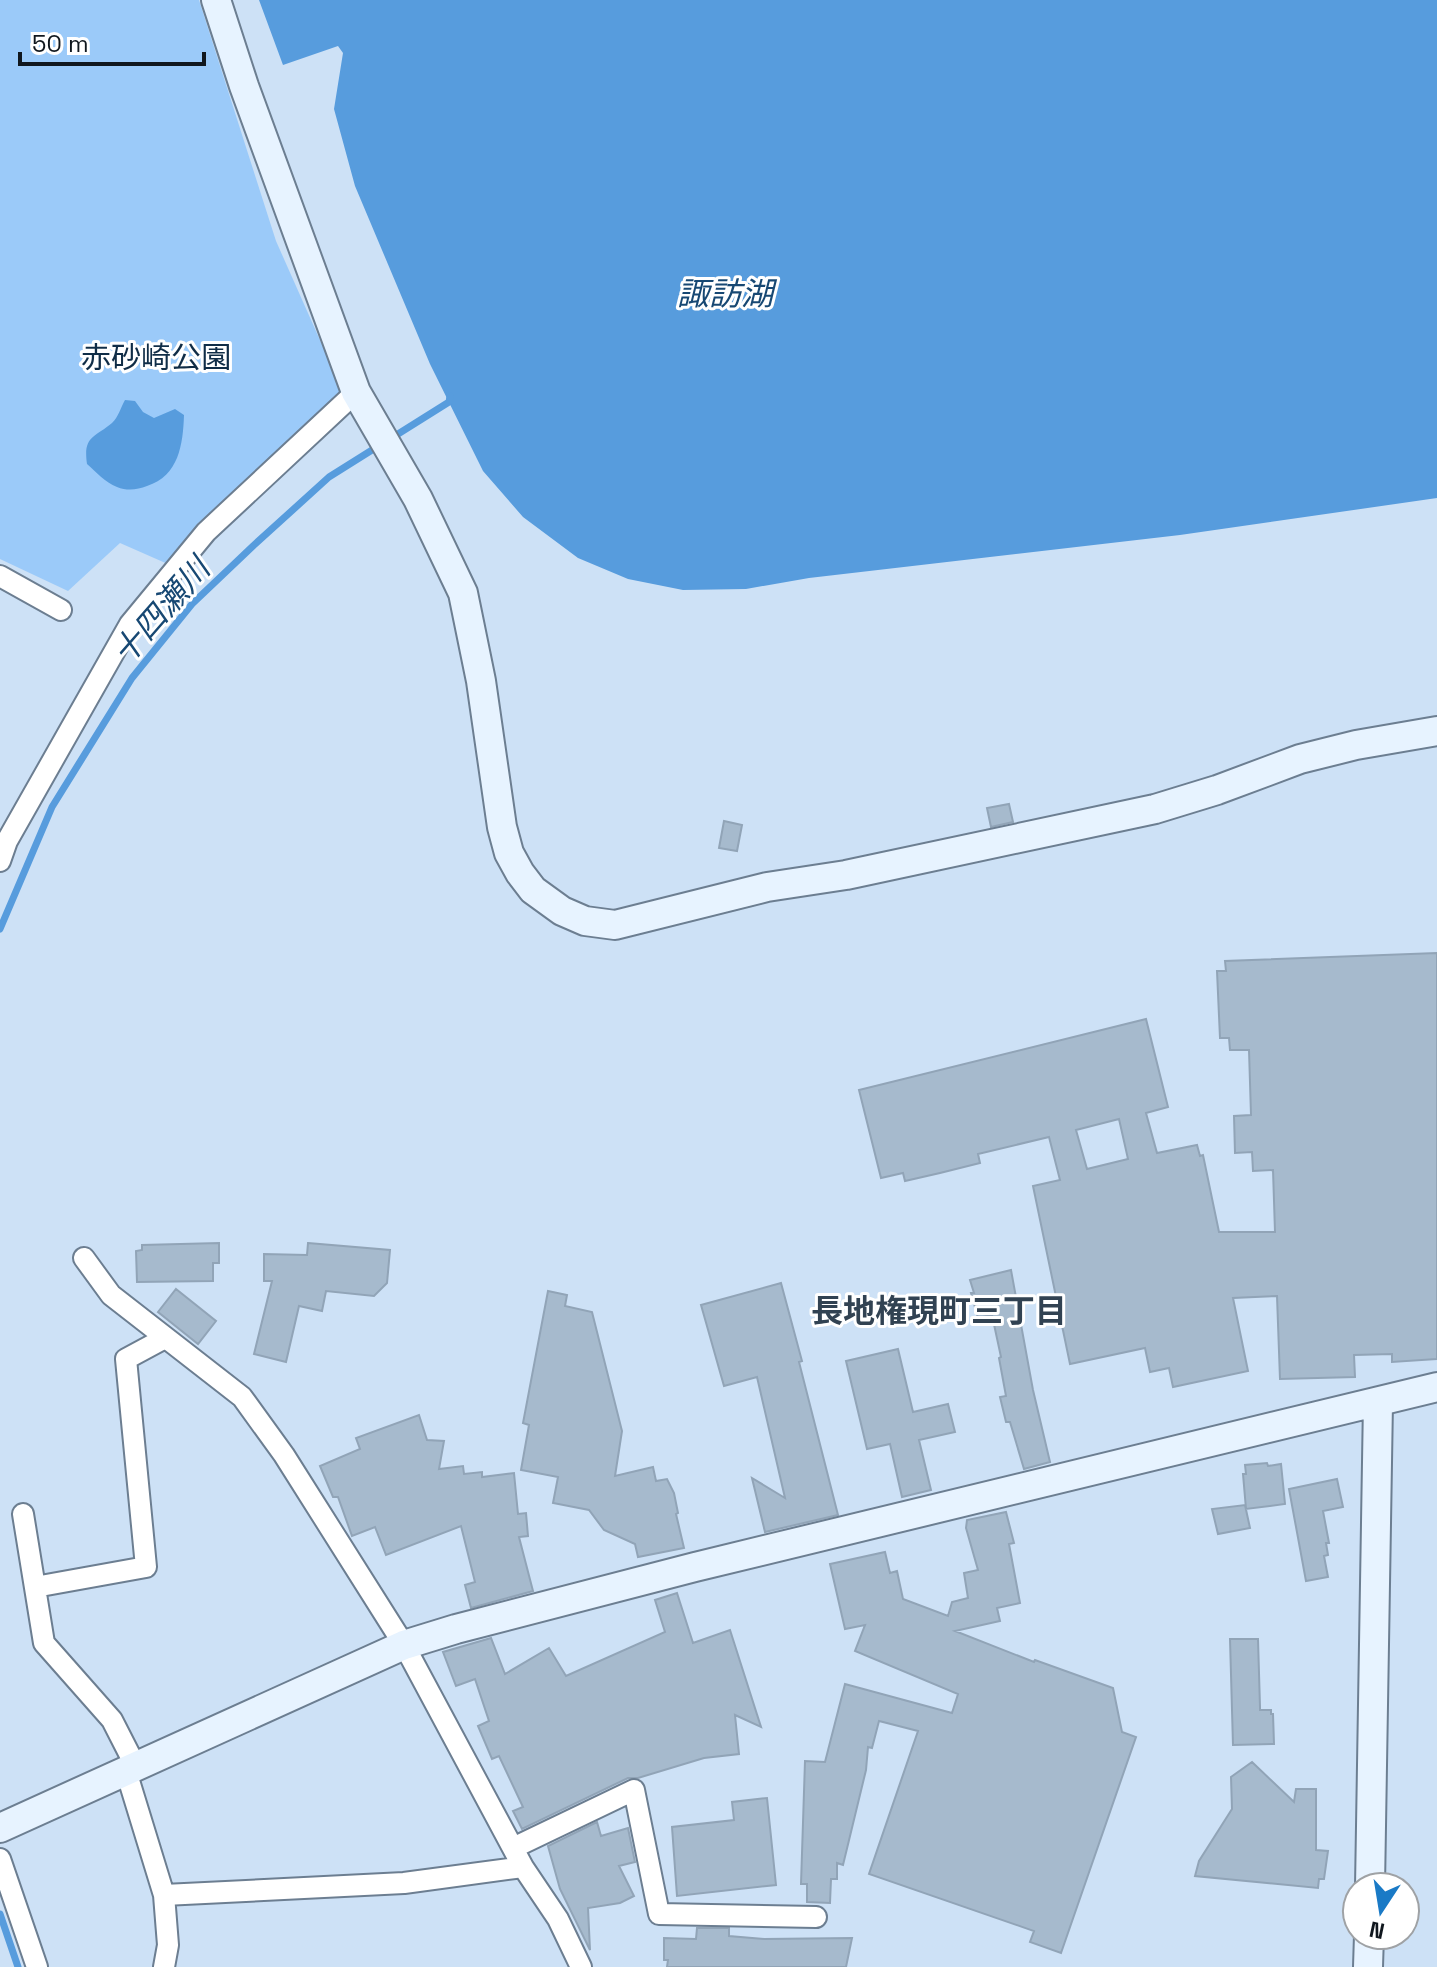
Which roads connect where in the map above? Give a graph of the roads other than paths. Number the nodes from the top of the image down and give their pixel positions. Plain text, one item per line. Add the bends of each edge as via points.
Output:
1 (216, 0) edge
2 (360, 400) junction
3 (0, 576) edge
4 (61, 610) dead end
5 (1437, 731) edge
6 (0, 861) edge
7 (84, 1258) dead end
8 (165, 1338) junction
9 (1437, 1387) edge
10 (1378, 1402) junction
11 (23, 1514) dead end
12 (35, 1587) junction
13 (404, 1645) junction
14 (131, 1769) junction
15 (0, 1828) edge
16 (513, 1848) junction
17 (0, 1859) edge
18 (523, 1867) junction
19 (1370, 1871) edge
20 (164, 1895) junction
21 (816, 1917) dead end
22 (37, 1967) edge
23 (164, 1967) edge
24 (581, 1967) edge

1 - 2 street
2 - 5 street via 463,593 509,853 533,890 585,921 615,925 767,887 1155,809 1300,759
2 - 6 street via 206,532 130,624
3 - 4 street
7 - 8 street via 111,1295
8 - 12 street via 126,1359 146,1567
8 - 13 street via 242,1397
9 - 10 street
10 - 13 street via 695,1567
10 - 19 street
11 - 12 street
12 - 14 street via 44,1643 112,1720
13 - 14 street
13 - 16 street
14 - 15 street
14 - 20 street
16 - 18 street
16 - 21 street via 634,1790 659,1914
17 - 22 street
18 - 20 street via 404,1883
18 - 24 street via 558,1919
20 - 23 street

